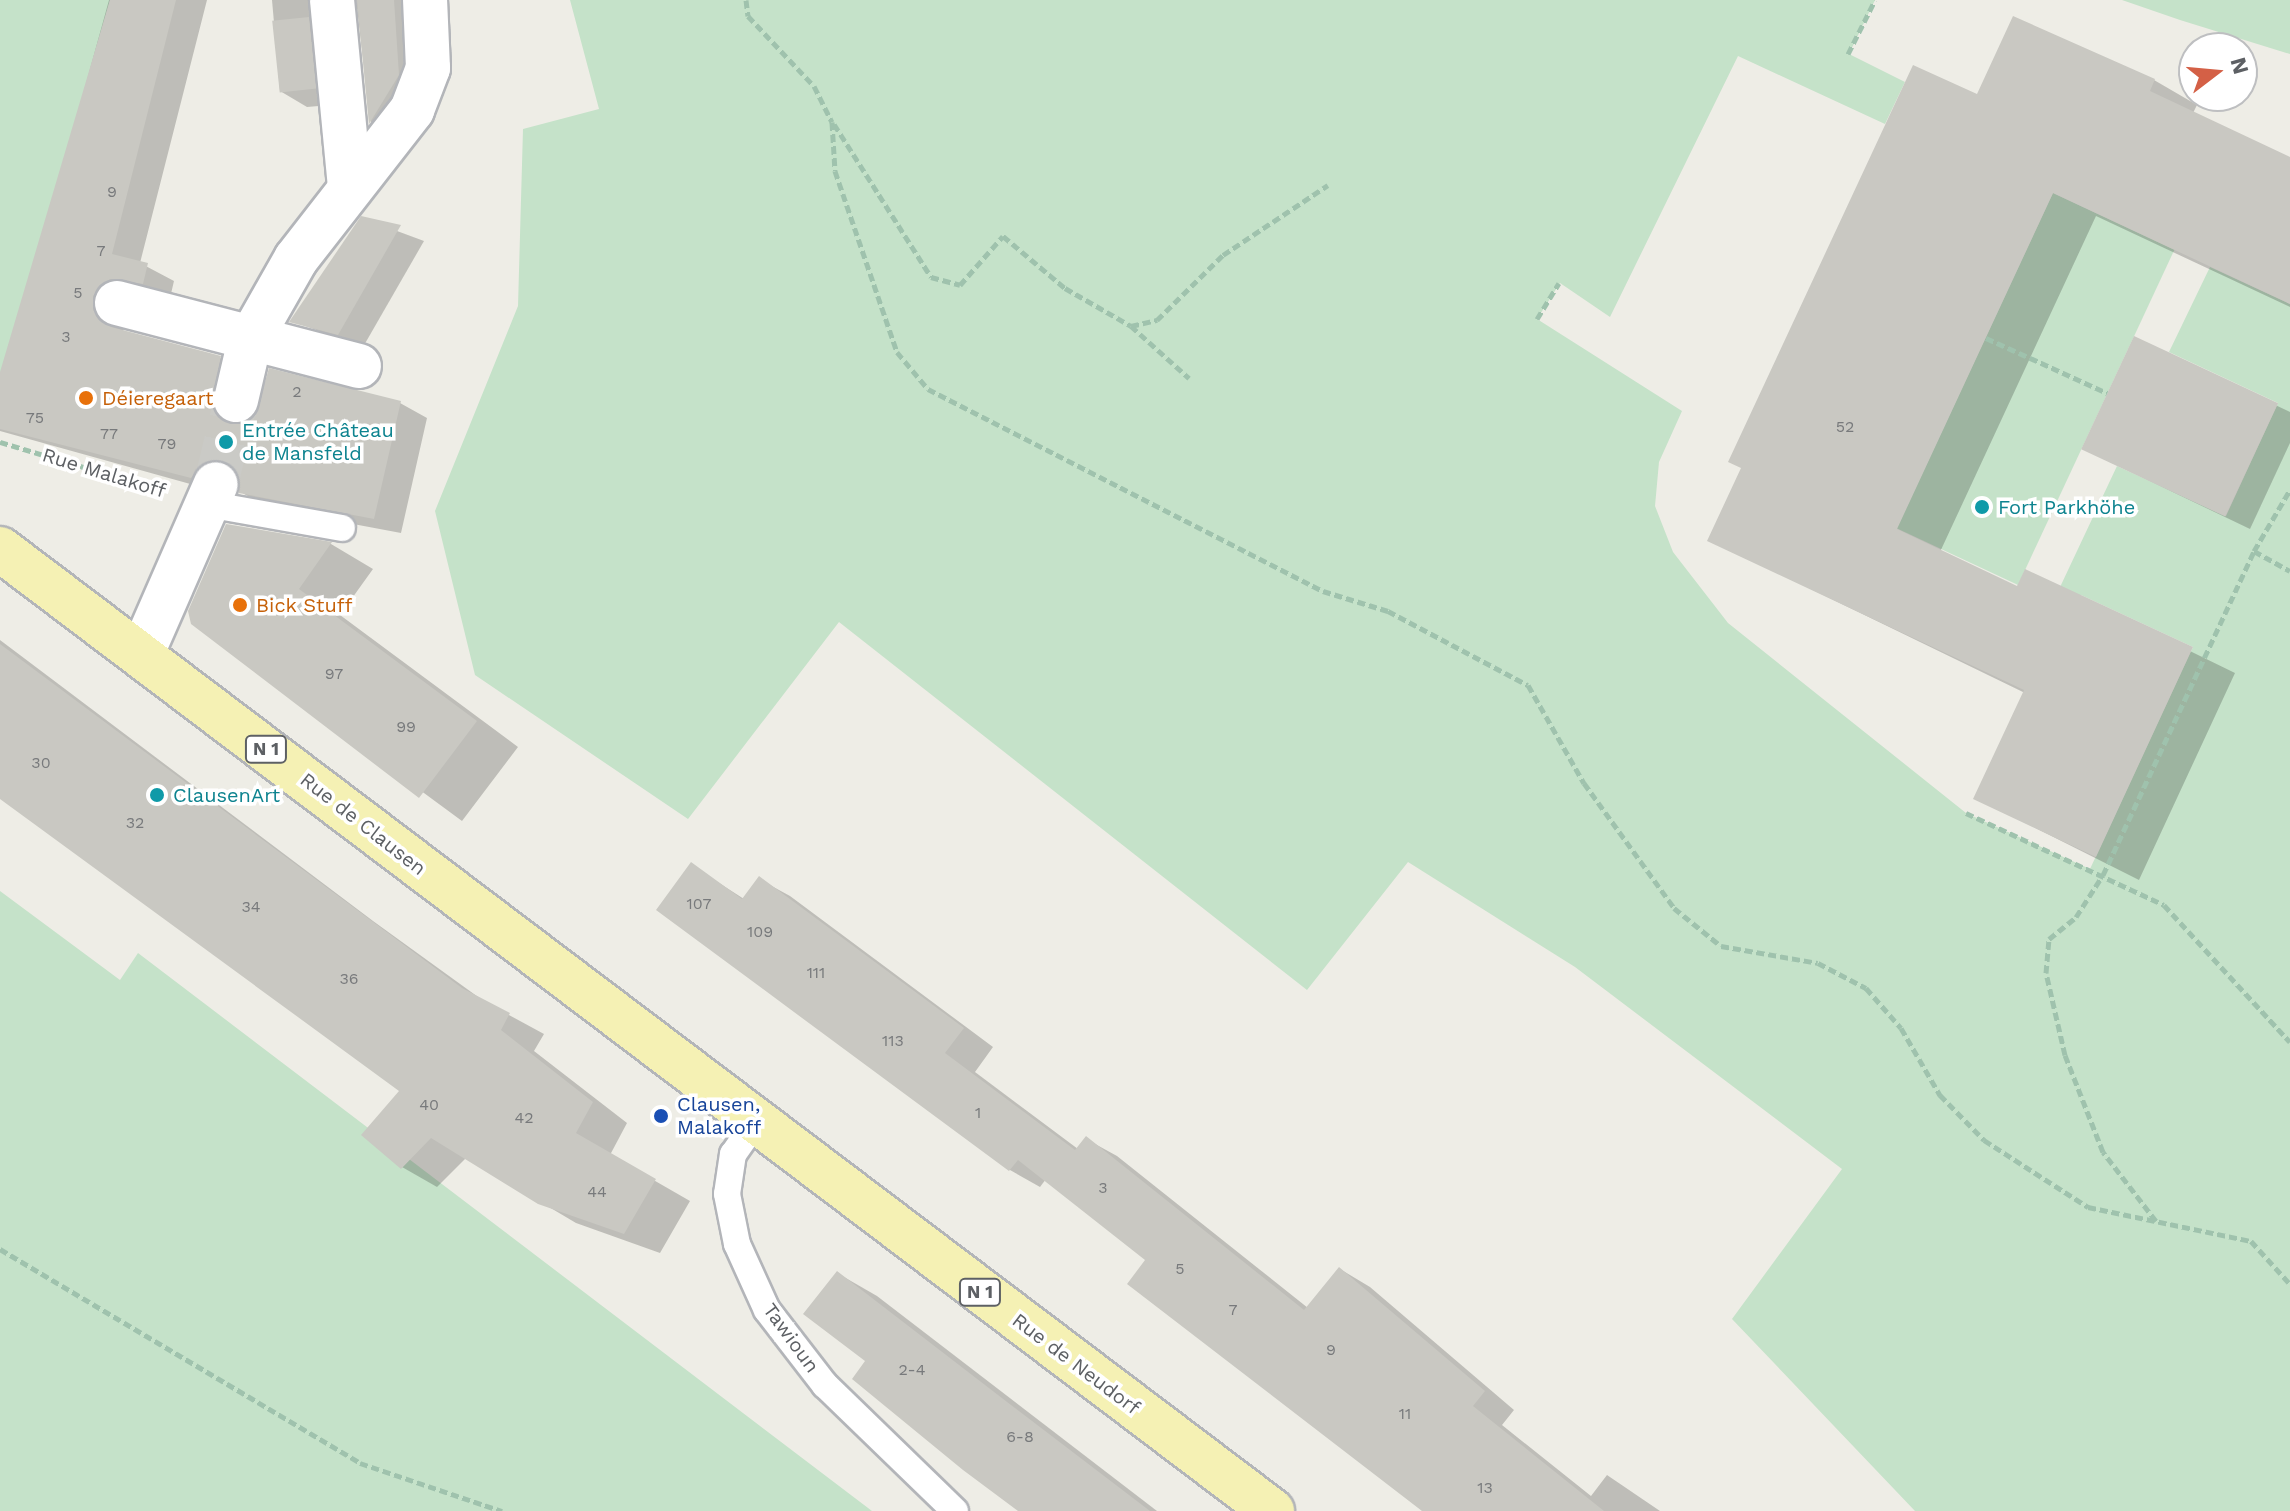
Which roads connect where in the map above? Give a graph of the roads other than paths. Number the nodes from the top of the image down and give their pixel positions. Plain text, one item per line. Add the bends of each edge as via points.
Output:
1 (332, 0) edge
2 (425, 0) edge
3 (350, 187) junction
4 (117, 303) dead end
5 (250, 340) junction
6 (359, 366) dead end
7 (236, 400) tunnel mouth
8 (212, 494) joint
9 (342, 528) dead end
10 (0, 549) edge
11 (142, 653) junction
12 (686, 1073) joint
13 (755, 1123) junction
14 (955, 1511) edge
15 (1272, 1511) edge

1 - 3 street
2 - 3 street via 428,68 412,110
3 - 5 street
4 - 5 street
5 - 6 street
5 - 7 street
8 - 9 lane
8 - 11 street
10 - 11 main road, Rue de Clausen / N 1
11 - 12 main road, Rue de Clausen / N 1
12 - 13 main road, Rue de Neudorf / N 1
13 - 14 lane, Tawioun via 733,1154 727,1194 737,1244 767,1310 825,1385
13 - 15 main road, Rue de Neudorf / N 1

